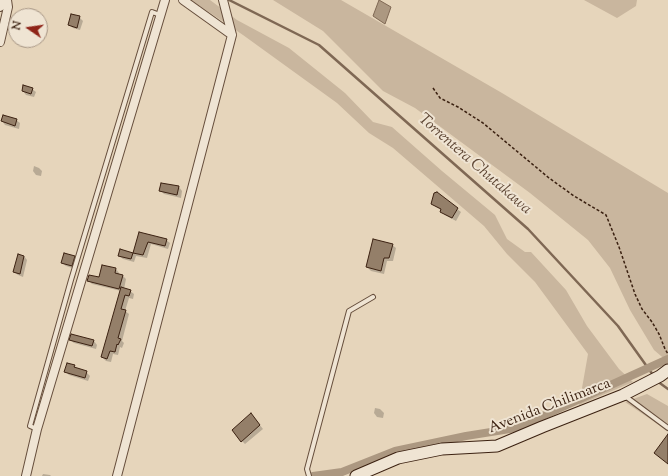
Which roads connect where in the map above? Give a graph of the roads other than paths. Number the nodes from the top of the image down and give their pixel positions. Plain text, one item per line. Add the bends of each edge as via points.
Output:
1 (165, 0) edge
2 (183, 0) edge
3 (223, 0) edge
4 (2, 3) edge
5 (232, 35) junction
6 (0, 42) edge
7 (373, 297) dead end
8 (664, 373) edge
9 (623, 395) junction
10 (668, 428) edge
11 (26, 476) edge
12 (117, 476) edge
13 (309, 476) edge
14 (356, 476) edge

1 - 11 street via 37,429
2 - 5 street
3 - 5 street
4 - 6 street via 8,7
5 - 12 street
7 - 13 lane via 349,311 307,469
8 - 9 street, Avenida Chilimarca
9 - 10 lane
9 - 14 street, Avenida Chilimarca via 497,446 442,449 398,458

